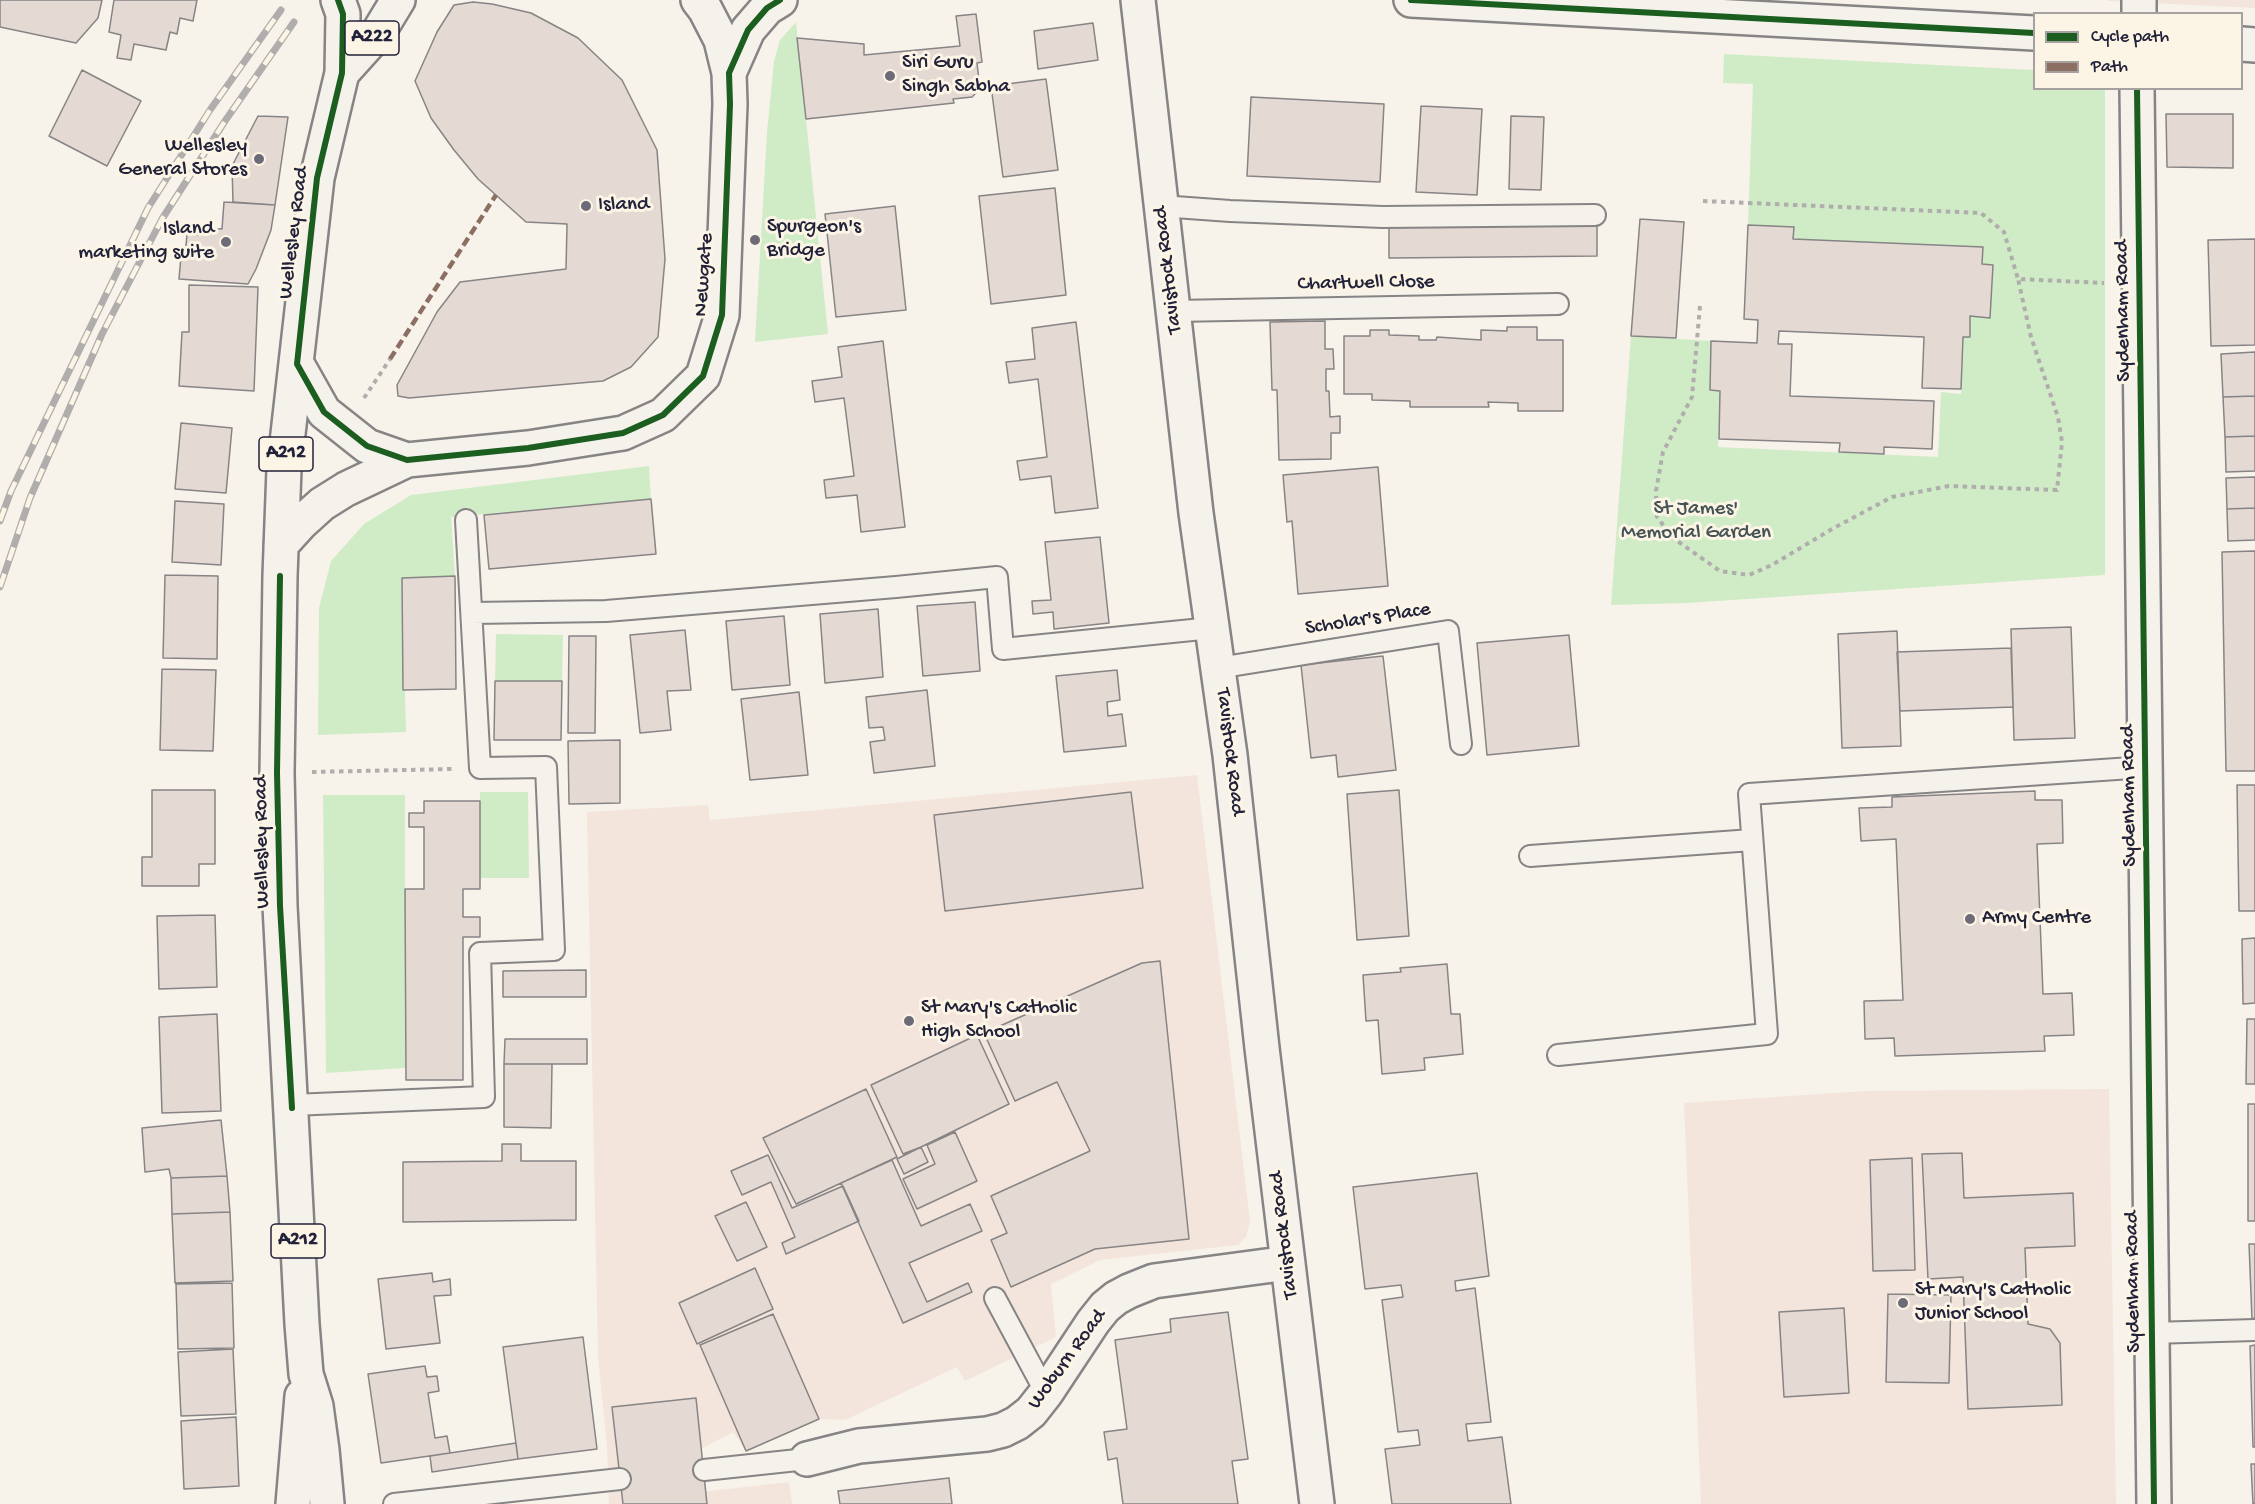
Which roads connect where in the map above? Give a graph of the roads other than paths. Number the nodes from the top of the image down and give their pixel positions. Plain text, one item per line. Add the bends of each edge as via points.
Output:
1 (398, 0) edge
2 (698, 0) edge
3 (780, 0) edge
4 (1138, 0) edge
5 (1411, 0) edge
6 (338, 2) edge
7 (2033, 33) edge
8 (342, 73) junction
9 (729, 73) junction
10 (2137, 90) edge
11 (1161, 206) junction
12 (1595, 215) dead end
13 (1558, 304) dead end
14 (1174, 311) junction
15 (297, 364) junction
16 (407, 460) junction
17 (466, 520) dead end
18 (281, 545) junction
19 (472, 613) junction
20 (1212, 628) junction
21 (1218, 668) junction
22 (1461, 744) dead end
23 (2146, 767) junction
24 (1752, 840) junction
25 (1530, 856) dead end
26 (1558, 1055) dead end
27 (292, 1105) junction
28 (1288, 1263) junction
29 (995, 1298) dead end
30 (2255, 1330) edge
31 (2151, 1333) junction
32 (306, 1374) junction
33 (1046, 1393) junction
34 (807, 1459) joint
35 (704, 1470) dead end
36 (620, 1479) dead end
37 (293, 1504) edge
38 (327, 1504) edge
39 (394, 1504) edge
40 (1317, 1504) edge
41 (2154, 1504) edge

1 - 8 street, A222 via 378,33
2 - 9 street, A212 via 721,40
3 - 9 street, A212 via 767,8 748,30
4 - 11 street, Tavistock Road
5 - 7 street
6 - 8 street, A212 via 343,14
8 - 15 street, Wellesley Road / A212 via 317,178
9 - 16 street, Newgate / A212 via 722,315 703,376 663,415 623,433 528,448
10 - 23 street, Sydenham Road
11 - 12 lane via 1383,217
11 - 14 street, Tavistock Road
13 - 14 lane, Chartwell Close
14 - 20 street, Tavistock Road
15 - 16 street, A212 via 324,412 367,446
15 - 18 street, Wellesley Road / A212 via 284,469
16 - 18 street, A212 via 322,504
17 - 19 lane
18 - 27 street, Wellesley Road / A212 via 280,906
19 - 20 lane via 606,612 997,577 1003,649
19 - 27 lane via 480,768 546,767 554,950 480,953 483,1097
20 - 21 street, Tavistock Road
21 - 22 lane, Scholar's Place via 1448,631
21 - 28 street, Tavistock Road
23 - 24 lane via 1749,794
23 - 31 street, Sydenham Road
24 - 25 lane
24 - 26 lane via 1767,1034
27 - 32 street, Wellesley Road / A212
28 - 33 street, Woburn Road via 1154,1281 1129,1291 1105,1307
28 - 40 street, Tavistock Road
29 - 33 lane
30 - 31 lane
31 - 41 street, Sydenham Road
32 - 37 street, Wellesley Road / A212
32 - 38 street, Wellesley Road / A212 via 316,1406
33 - 34 street, Woburn Road via 1025,1417 1004,1430 859,1446
34 - 35 lane, Woburn Road
36 - 39 lane

